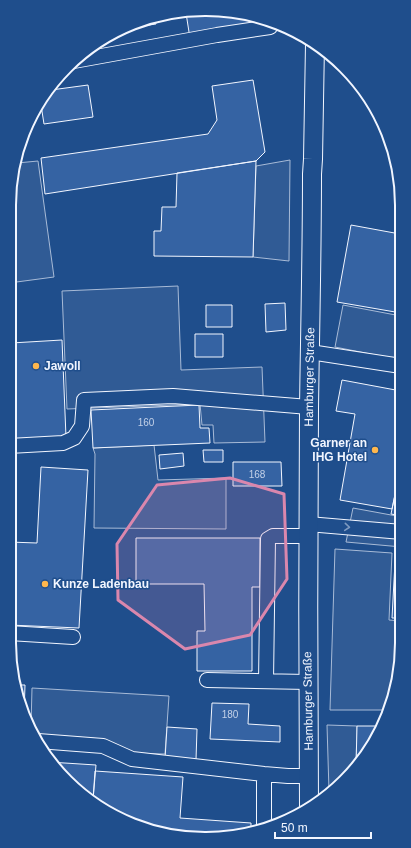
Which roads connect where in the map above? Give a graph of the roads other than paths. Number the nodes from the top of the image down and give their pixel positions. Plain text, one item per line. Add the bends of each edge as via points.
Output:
1 (269, 27) edge
2 (315, 51) edge
3 (84, 60) edge
4 (310, 352) junction
5 (395, 365) edge
6 (309, 407) junction
7 (16, 446) edge
8 (308, 530) junction
9 (395, 532) edge
10 (16, 633) edge
11 (73, 637) dead end
12 (207, 680) dead end
13 (266, 681) junction
14 (308, 682) junction
15 (43, 740) edge
16 (264, 774) junction
17 (309, 776) junction
18 (309, 801) edge
19 (264, 823) edge

1 - 3 lane
2 - 4 main road, Hamburger Straße
4 - 5 lane
4 - 6 main road, Hamburger Straße
6 - 7 lane via 173,396 84,400 82,426 74,438 63,443
6 - 8 main road, Hamburger Straße
8 -> 9 lane
8 - 13 lane via 272,536 268,539
8 - 14 main road, Hamburger Straße
10 - 11 lane
12 - 13 lane
13 - 14 lane
14 - 17 main road, Hamburger Straße
15 - 16 lane via 103,746 132,759
16 - 17 lane
16 - 19 lane
17 - 18 main road, Hamburger Straße

